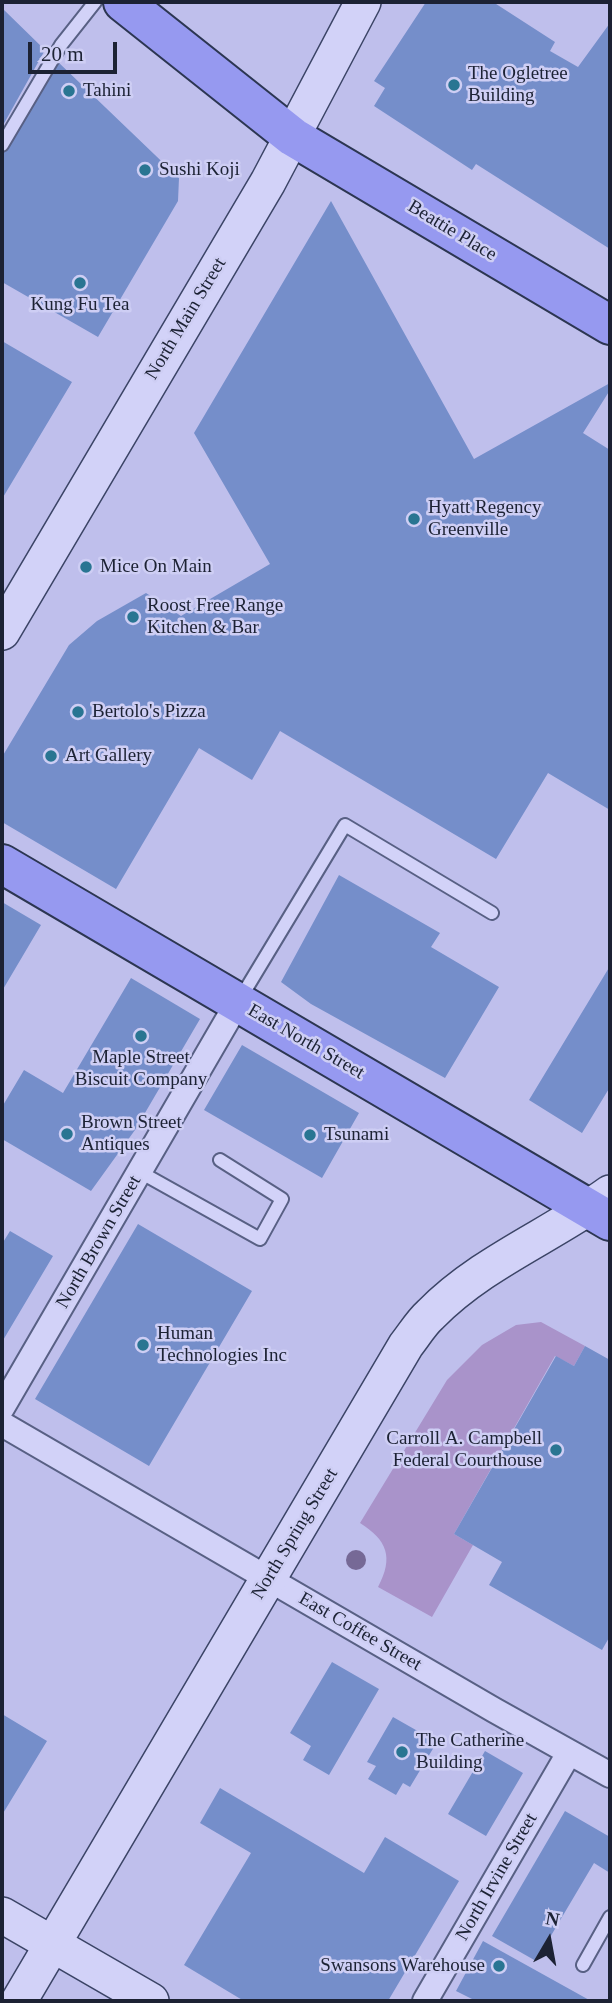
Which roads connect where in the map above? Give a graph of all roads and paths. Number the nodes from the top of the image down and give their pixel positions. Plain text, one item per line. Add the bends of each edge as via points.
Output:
1 (95, 2) edge
2 (123, 2) edge
3 (363, 2) edge
4 (293, 137) junction
5 (2, 145) edge
6 (610, 325) edge
7 (2, 632) edge
8 (2, 864) edge
9 (492, 913) dead end
10 (239, 1002) junction
11 (220, 1160) dead end
12 (139, 1172) junction
13 (603, 1208) edge
14 (2, 1408) edge
15 (2, 1424) edge
16 (269, 1579) junction
17 (569, 1753) junction
18 (610, 1775) edge
19 (2, 1915) edge
20 (610, 1917) edge
21 (53, 1945) junction
22 (583, 1965) dead end
23 (19, 2001) edge
24 (151, 2001) edge
25 (425, 2001) edge

1 - 5 lane via 61,45
2 - 4 main road, Beattie Place
3 - 4 street, North Main Street
4 - 6 main road, Beattie Place
4 - 7 street, North Main Street
8 - 10 main road, East North Street
9 - 10 lane via 345,825
10 - 12 street, North Brown Street
10 - 13 main road, East North Street
11 - 12 lane via 282,1199 260,1239
12 - 14 street, North Brown Street
13 - 16 street, North Spring Street via 502,1258 428,1316
15 - 16 street, East Coffee Street
16 - 17 street, East Coffee Street
16 - 21 street, North Spring Street
17 - 18 street, East Coffee Street
17 - 25 street, North Irvine Street
19 - 21 street
20 - 22 lane
21 - 23 street, North Spring Street
21 - 24 street

